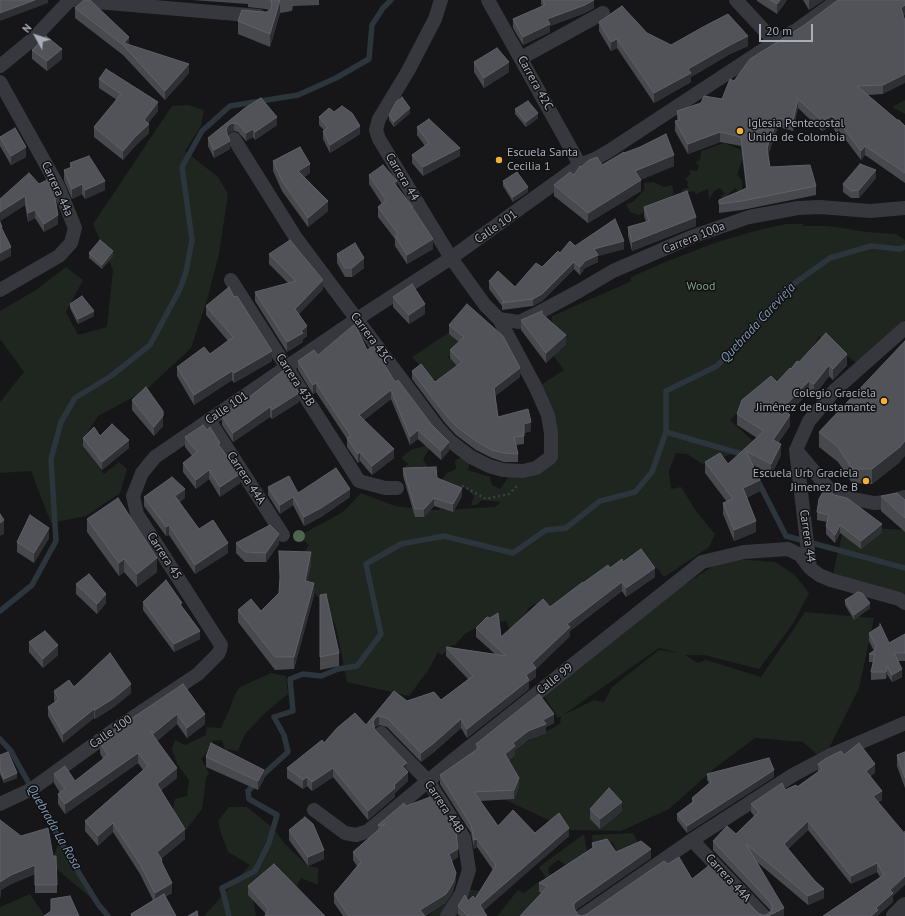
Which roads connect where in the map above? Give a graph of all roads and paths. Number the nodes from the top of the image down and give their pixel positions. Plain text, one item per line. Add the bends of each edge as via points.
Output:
1 (70, 0) edge
2 (74, 0) edge
3 (441, 0) edge
4 (488, 0) edge
5 (736, 0) edge
6 (838, 0) edge
7 (603, 13) dead end
8 (264, 16) edge
9 (775, 42) junction
10 (521, 58) junction
11 (0, 66) edge
12 (0, 82) edge
13 (234, 139) dead end
14 (580, 165) junction
15 (905, 208) edge
16 (451, 258) junction
17 (231, 280) dead end
18 (0, 290) edge
19 (358, 319) junction
20 (499, 319) junction
21 (905, 328) edge
22 (287, 368) junction
23 (209, 420) junction
24 (796, 450) junction
25 (155, 457) joint
26 (536, 468) junction
27 (456, 487) edge
28 (396, 488) dead end
29 (905, 496) edge
30 (283, 535) dead end
31 (810, 568) junction
32 (905, 603) edge
33 (218, 654) joint
34 (905, 723) edge
35 (381, 733) dead end
36 (428, 781) junction
37 (0, 804) edge
38 (314, 810) dead end
39 (692, 840) junction
40 (905, 906) edge
41 (447, 916) edge
42 (582, 916) edge
43 (764, 916) edge
44 (895, 916) edge

1 - 11 street via 33,39
2 - 8 street
3 - 16 street, Carrera 44 via 435,19 408,72 379,119 376,130
4 - 10 street, Carrera 42C
5 - 9 street
6 - 9 street, Calle 101
7 - 10 street
9 - 14 street, Calle 101 via 609,151
10 - 14 street, Carrera 42C
12 - 18 street, Carrera 44a via 58,186 75,228 71,243 59,256
13 - 19 street, Carrera 43C via 296,238
14 - 16 street, Calle 101
15 - 20 street, Carrera 100a via 870,211 798,208 749,217 694,236 613,271 573,295 519,322
16 - 19 street, Calle 101
16 - 20 street, Carrera 44 via 485,305
17 - 22 street, Carrera 43B
19 - 22 street, Calle 101
19 - 26 street, Carrera 43C via 450,441 471,457 489,466 523,471
20 - 26 street, Carrera 44 via 548,415 551,433 550,457
21 - 24 street via 835,390 810,421
22 - 23 street, Calle 101
22 - 28 street, Carrera 43B via 359,481 385,488
23 - 25 street, Calle 101
23 - 30 street, Carrera 44A
24 - 29 street via 829,489 839,496 874,503 888,502
24 - 31 street, Carrera 44
25 - 33 street, Carrera 45 via 142,472 133,496 137,514 221,645
26 - 27 path via 509,494 486,499 463,486
31 - 32 street, Carrera 44 via 831,580 899,599
31 - 36 street, Calle 99 via 800,555 788,549 744,552 702,562
33 - 37 street, Calle 100 via 198,674 32,789
34 - 39 street via 831,755 793,775
35 - 36 street, Carrera 44B
36 - 38 street, Calle 99 via 368,831 356,835 345,833
36 - 41 street, Carrera 44B via 464,838 469,870 461,895
39 - 42 street
39 - 43 street, Carrera 44A
40 - 44 street

